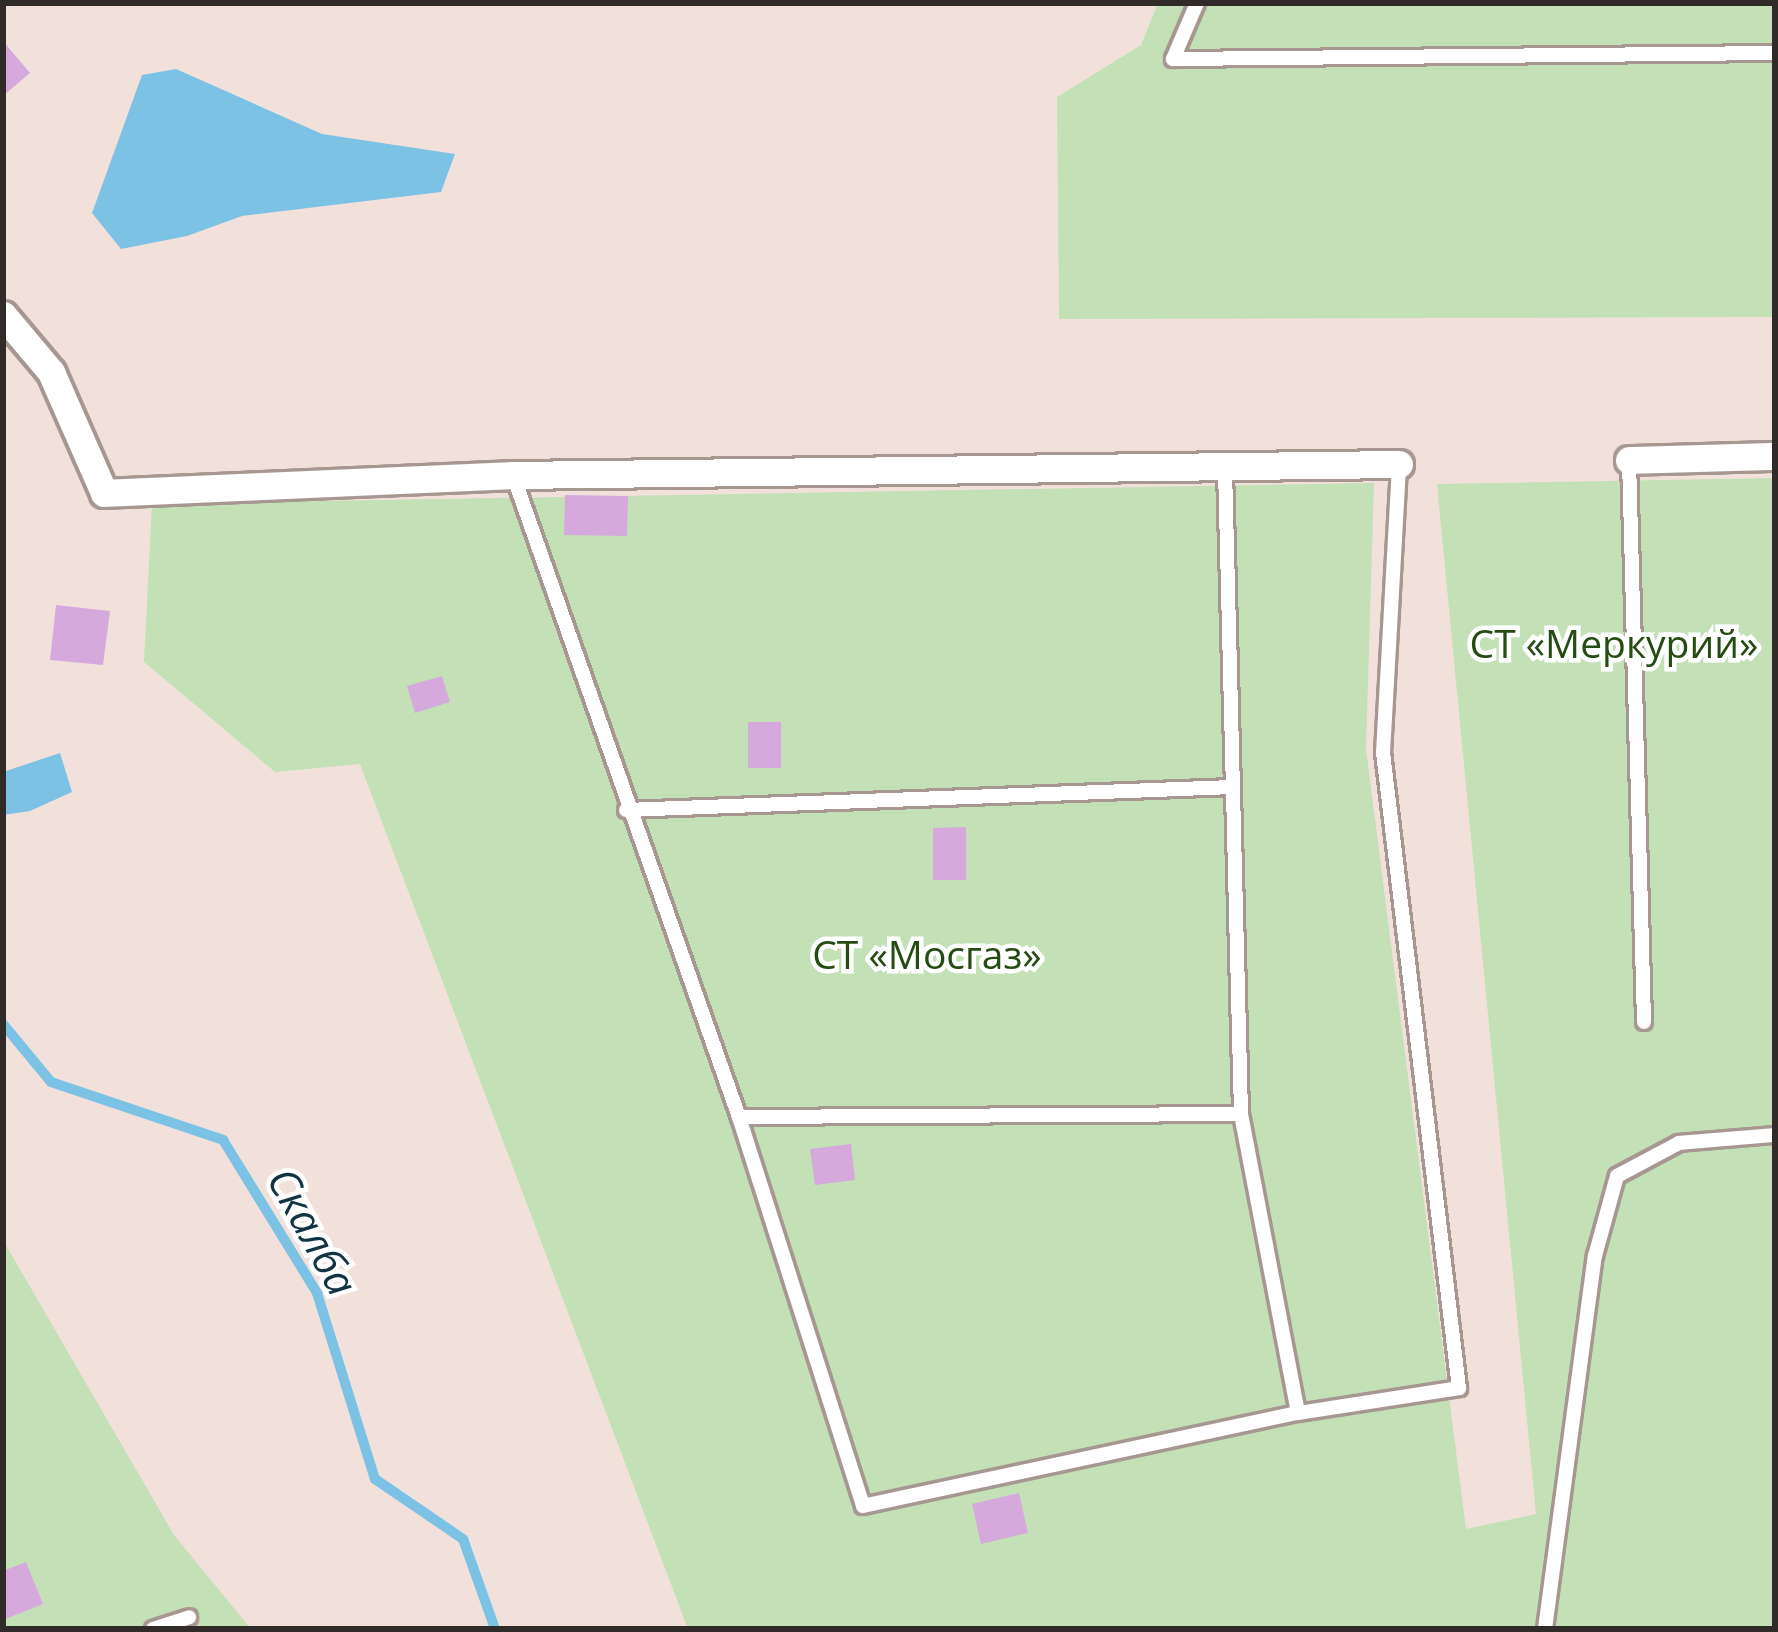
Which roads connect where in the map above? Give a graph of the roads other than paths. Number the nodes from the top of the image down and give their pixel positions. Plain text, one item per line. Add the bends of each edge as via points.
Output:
1 (1198, 3) edge
2 (1775, 53) edge
3 (3, 315) edge
4 (1775, 456) edge
5 (1629, 460) joint
6 (1399, 464) joint
7 (1225, 468) junction
8 (513, 475) junction
9 (1232, 787) junction
10 (626, 810) junction
11 (1644, 1022) dead end
12 (1241, 1114) junction
13 (739, 1117) junction
14 (1775, 1135) edge
15 (1298, 1414) junction
16 (189, 1617) dead end
17 (153, 1629) edge
18 (1545, 1629) edge

1 - 2 lane via 1173,59
3 - 8 street via 52,372 104,493
4 - 5 street
5 - 11 lane
6 - 7 street
6 - 15 lane via 1383,753 1459,1388
7 - 8 street
7 - 9 lane
8 - 10 lane
9 - 10 lane
9 - 12 lane
10 - 13 lane
12 - 13 lane
12 - 15 lane
13 - 15 lane via 863,1506
14 - 18 lane via 1678,1143 1618,1176 1595,1256
16 - 17 lane

